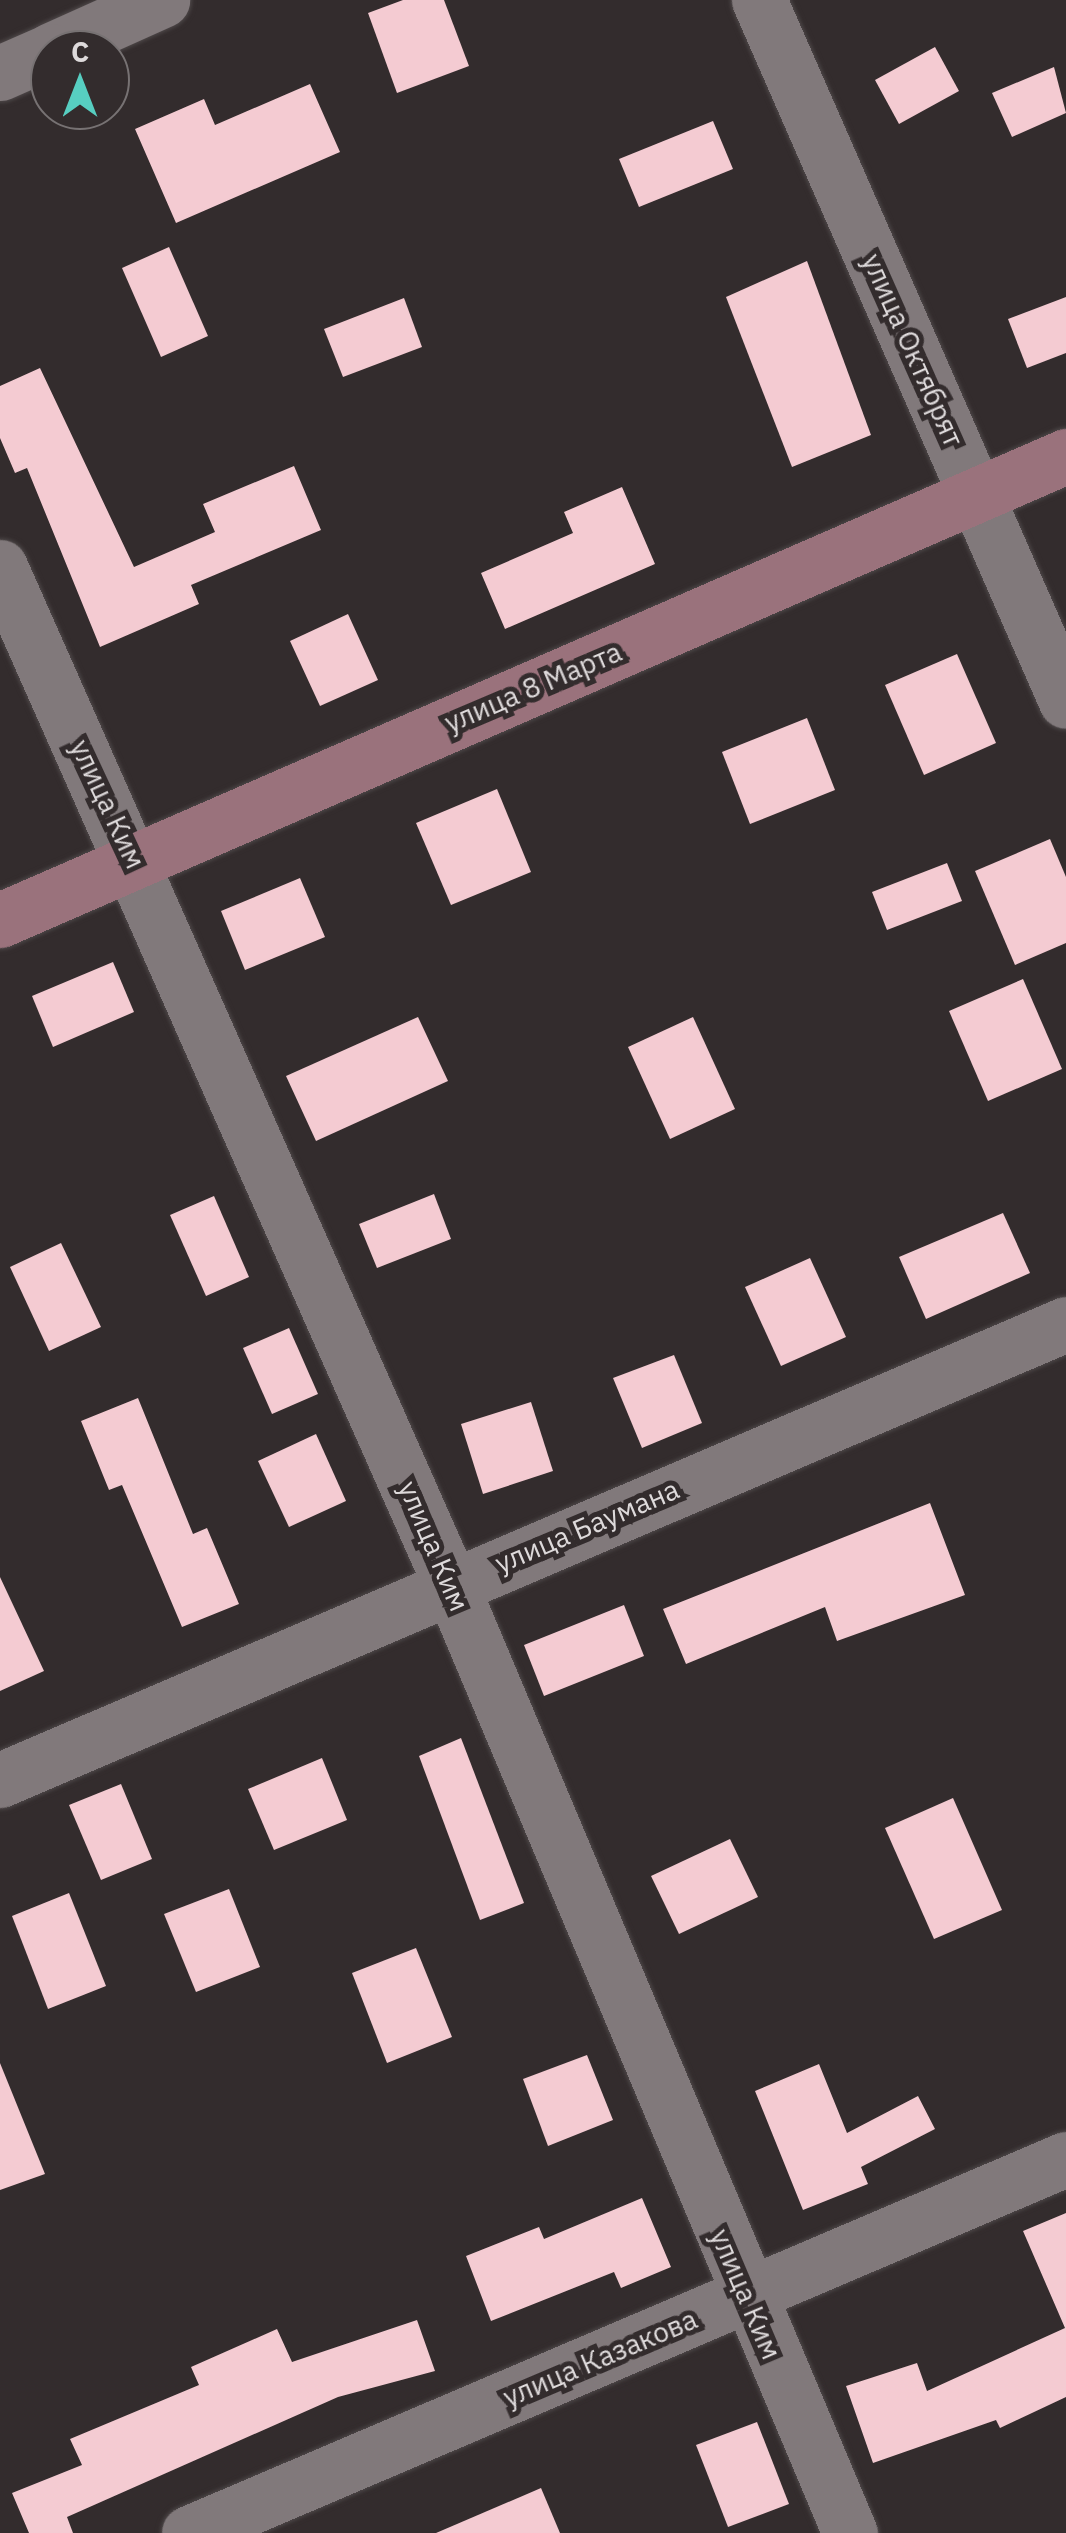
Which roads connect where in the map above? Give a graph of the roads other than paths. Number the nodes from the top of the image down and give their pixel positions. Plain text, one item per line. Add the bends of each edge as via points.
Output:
1 (162, 0) edge
2 (758, 0) edge
3 (95, 30) edge
4 (30, 59) edge
5 (0, 73) edge
6 (1066, 456) edge
7 (977, 496) junction
8 (0, 567) edge
9 (1066, 701) edge
10 (134, 859) junction
11 (0, 920) edge
12 (1066, 1324) edge
13 (450, 1583) junction
14 (0, 1780) edge
15 (1066, 2159) edge
16 (746, 2295) junction
17 (189, 2533) edge
18 (850, 2533) edge

1 - 3 street
2 - 7 street, улица Октябрят
4 - 5 street
6 - 7 main road, улица 8 Марта
7 - 9 street, улица Октябрят
7 - 10 main road, улица 8 Марта
8 - 10 street, улица Ким
10 - 11 main road, улица 8 Марта
10 - 13 street, улица Ким
12 - 13 street, улица Баумана
13 - 14 street, улица Баумана
13 - 16 street, улица Ким
15 - 16 street, улица Казакова
16 - 17 street, улица Казакова
16 - 18 street, улица Ким

